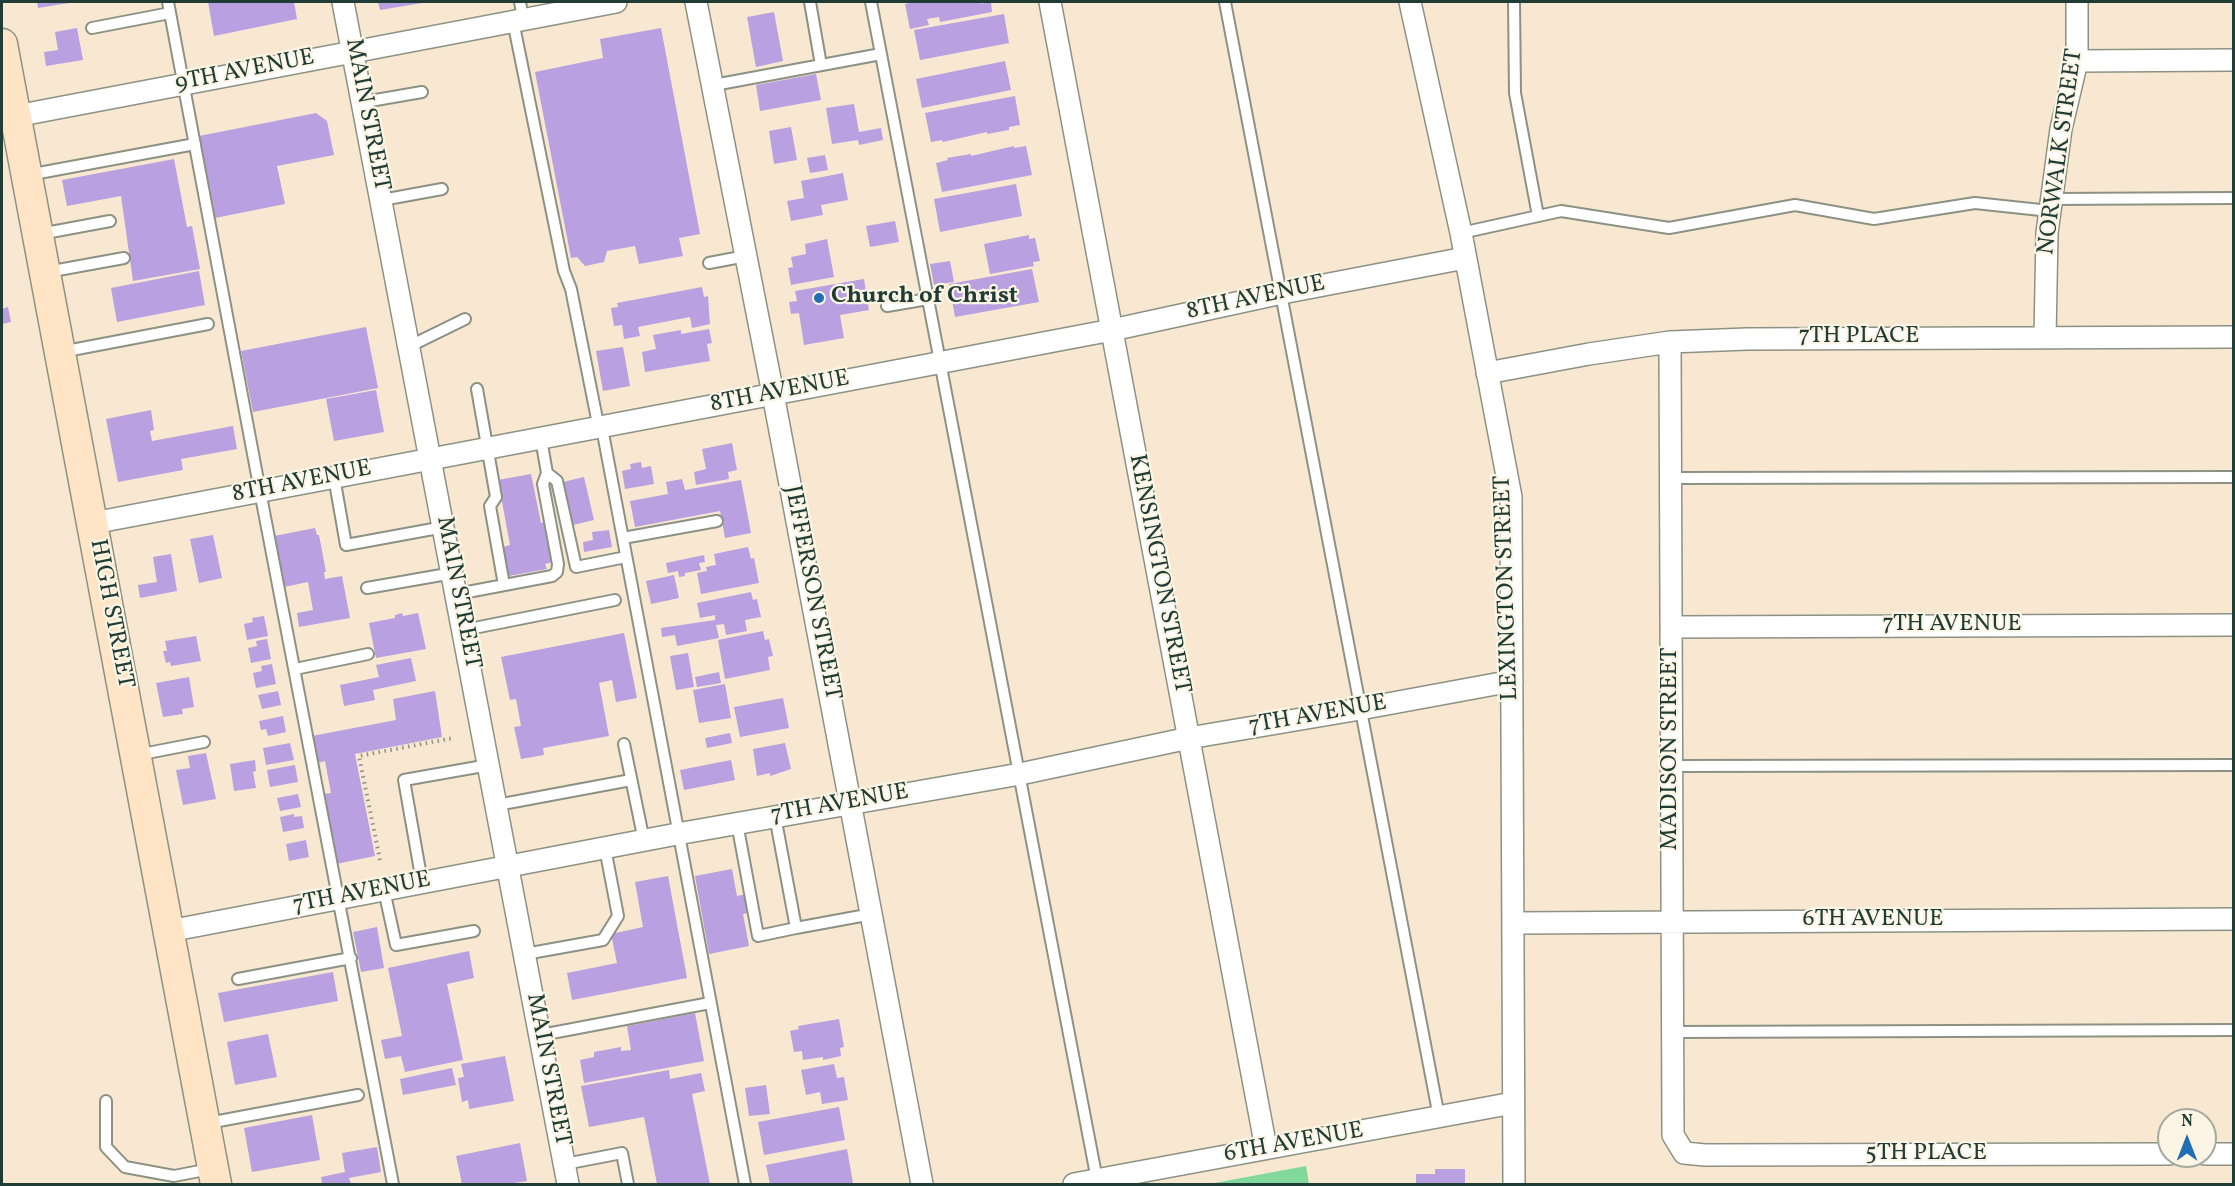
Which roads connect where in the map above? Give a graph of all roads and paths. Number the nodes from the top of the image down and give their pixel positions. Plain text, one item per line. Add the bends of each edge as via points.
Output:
1 (168, 2) edge
2 (343, 2) edge
3 (616, 2) edge
4 (696, 2) edge
5 (810, 2) edge
6 (871, 2) edge
7 (1050, 2) edge
8 (1225, 2) edge
9 (1410, 2) edge
10 (1514, 2) edge
11 (2077, 2) edge
12 (170, 13) junction
13 (519, 14) edge
14 (92, 28) dead end
15 (2, 44) edge
16 (354, 51) junction
17 (881, 54) junction
18 (2234, 60) edge
19 (2077, 61) junction
20 (821, 65) junction
21 (183, 84) junction
22 (714, 85) junction
23 (422, 92) dead end
24 (364, 102) junction
25 (9, 118) edge
26 (195, 144) junction
27 (27, 175) junction
28 (442, 189) dead end
29 (2234, 198) edge
30 (382, 200) junction
31 (2050, 205) junction
32 (1538, 216) junction
33 (110, 221) dead end
34 (1461, 233) junction
35 (38, 234) junction
36 (746, 256) junction
37 (124, 258) dead end
38 (1465, 258) junction
39 (709, 263) dead end
40 (45, 273) junction
41 (1282, 293) junction
42 (928, 299) junction
43 (887, 306) dead end
44 (465, 319) dead end
45 (208, 324) dead end
46 (1112, 330) junction
47 (2234, 337) edge
48 (2045, 338) junction
49 (1670, 342) junction
50 (410, 346) junction
51 (60, 352) junction
52 (941, 363) junction
53 (1487, 373) junction
54 (477, 389) dead end
55 (773, 394) junction
56 (600, 428) junction
57 (541, 439) junction
58 (487, 449) junction
59 (432, 459) junction
60 (547, 474) junction
61 (334, 477) junction
62 (2234, 477) edge
63 (1671, 478) junction
64 (260, 491) junction
65 (717, 521) dead end
66 (93, 523) junction
67 (444, 527) junction
68 (623, 538) junction
69 (626, 557) junction
70 (453, 573) junction
71 (504, 585) junction
72 (367, 588) dead end
73 (457, 594) junction
74 (615, 600) dead end
75 (2234, 625) edge
76 (1671, 627) junction
77 (464, 630) junction
78 (368, 654) dead end
79 (295, 669) junction
80 (1512, 681) junction
81 (1360, 709) junction
82 (453, 738) dead end
83 (1190, 738) junction
84 (204, 742) dead end
85 (624, 744) dead end
86 (136, 755) junction
87 (489, 765) junction
88 (2234, 765) edge
89 (1672, 766) junction
90 (1020, 774) junction
91 (631, 780) junction
92 (851, 802) junction
93 (497, 805) junction
94 (775, 816) junction
95 (737, 823) junction
96 (677, 834) junction
97 (644, 841) junction
98 (605, 848) junction
99 (380, 860) dead end
100 (509, 867) junction
101 (422, 882) junction
102 (384, 890) junction
103 (340, 898) junction
104 (872, 914) junction
105 (2234, 919) edge
106 (1513, 923) junction
107 (1673, 923) junction
108 (796, 928) junction
109 (169, 931) junction
110 (474, 931) dead end
111 (525, 954) junction
112 (351, 958) junction
113 (238, 979) dead end
114 (710, 1003) junction
115 (2234, 1030) edge
116 (1673, 1032) junction
117 (540, 1035) junction
118 (358, 1095) dead end
119 (106, 1101) dead end
120 (1514, 1103) junction
121 (1439, 1117) junction
122 (205, 1123) junction
123 (1266, 1148) junction
124 (1684, 1153) joint
125 (2157, 1154) edge
126 (2217, 1154) edge
127 (2234, 1154) edge
128 (567, 1174) edge
129 (215, 1177) edge
130 (1097, 1180) junction
131 (393, 1185) edge
132 (628, 1185) edge
133 (745, 1185) edge
134 (922, 1185) edge
135 (1074, 1185) edge
136 (1514, 1185) edge

1 - 12 lane
2 - 16 street, MAIN STREET
3 - 13 street, 9TH AVENUE
4 - 22 street, JEFFERSON STREET
5 - 20 lane
6 - 17 lane
7 - 46 street, KENSINGTON STREET
8 - 41 lane
9 - 34 street, LEXINGTON STREET
10 - 32 lane via 1515,93
11 - 19 street, NORWALK STREET
12 - 14 lane
12 - 21 lane
13 - 16 street, 9TH AVENUE
13 - 56 lane via 564,271
15 - 25 main road, HIGH STREET
16 - 21 street, 9TH AVENUE
16 - 24 street, MAIN STREET
17 - 20 lane
17 - 42 lane
18 - 19 street
19 - 31 street, NORWALK STREET via 2061,129
20 - 22 lane
21 - 25 street, 9TH AVENUE
21 - 26 lane
22 - 36 street, JEFFERSON STREET
23 - 24 lane
24 - 30 street, MAIN STREET
25 - 27 main road, HIGH STREET
26 - 27 lane
26 - 64 lane
27 - 35 main road, HIGH STREET
28 - 30 lane
29 - 31 lane
30 - 50 street, MAIN STREET
31 - 32 lane via 1975,203 1874,219 1795,205 1669,228 1561,211
31 - 48 street, NORWALK STREET
32 - 34 lane
33 - 35 lane
34 - 38 street, LEXINGTON STREET
35 - 40 main road, HIGH STREET
36 - 39 lane
36 - 55 street, JEFFERSON STREET
37 - 40 lane
38 - 41 street, 8TH AVENUE
38 - 53 street, LEXINGTON STREET
40 - 51 main road, HIGH STREET
41 - 46 street, 8TH AVENUE
41 - 81 lane
42 - 43 lane
42 - 52 lane
44 - 50 lane
45 - 51 lane
46 - 52 street, 8TH AVENUE
46 - 83 street, KENSINGTON STREET
47 - 48 street, 7TH PLACE
48 - 49 street, 7TH PLACE
49 - 53 street, 7TH PLACE
49 - 63 street, MADISON STREET
50 - 59 street, MAIN STREET
51 - 66 main road, HIGH STREET
52 - 55 street, 8TH AVENUE
52 - 90 lane
53 - 80 street, LEXINGTON STREET via 1511,497
54 - 58 lane
55 - 56 street, 8TH AVENUE
55 - 92 street, JEFFERSON STREET
56 - 57 street, 8TH AVENUE
56 - 68 lane
57 - 58 street, 8TH AVENUE
57 - 60 lane
58 - 59 street, 8TH AVENUE
58 - 71 lane via 496,497 490,506
59 - 61 street, 8TH AVENUE
59 - 67 street, MAIN STREET
60 - 69 lane via 557,481 576,567
60 - 71 lane via 543,484 558,569 552,576
61 - 64 street, 8TH AVENUE
61 - 67 lane via 346,545
62 - 63 lane
63 - 76 street, MADISON STREET
64 - 66 street, 8TH AVENUE
64 - 79 lane
65 - 68 lane
66 - 86 main road, HIGH STREET
67 - 70 street, MAIN STREET
68 - 69 lane
69 - 96 lane
70 - 72 lane
70 - 73 street, MAIN STREET
71 - 73 lane
73 - 77 street, MAIN STREET
74 - 77 lane
75 - 76 street, 7TH AVENUE
76 - 89 street, MADISON STREET
77 - 87 street, MAIN STREET
78 - 79 lane
79 - 103 lane
80 - 81 street, 7TH AVENUE
80 - 106 street, LEXINGTON STREET
81 - 83 street, 7TH AVENUE
81 - 121 lane
82 - 99 path via 359,756
83 - 90 street, 7TH AVENUE
83 - 123 street, KENSINGTON STREET
84 - 86 lane
85 - 91 lane
86 - 109 main road, HIGH STREET
87 - 93 street, MAIN STREET
87 - 101 lane via 404,780
88 - 89 lane
89 - 107 street, MADISON STREET
90 - 92 street, 7TH AVENUE
90 - 130 lane
91 - 93 lane
91 - 97 lane
92 - 94 street, 7TH AVENUE
92 - 104 street, JEFFERSON STREET
93 - 100 street, MAIN STREET
94 - 95 street, 7TH AVENUE
94 - 108 lane
95 - 96 street, 7TH AVENUE
95 - 108 lane via 758,936
96 - 97 street, 7TH AVENUE
96 - 114 lane
97 - 98 street, 7TH AVENUE
98 - 100 street, 7TH AVENUE
98 - 111 lane via 618,916 603,940
100 - 101 street, 7TH AVENUE
100 - 111 street, MAIN STREET
101 - 102 street, 7TH AVENUE
102 - 103 street, 7TH AVENUE
102 - 110 lane via 396,945
103 - 109 street, 7TH AVENUE
103 - 112 lane
104 - 108 lane
104 - 134 street, JEFFERSON STREET
105 - 107 street, 6TH AVENUE
106 - 107 street, 6TH AVENUE
106 - 120 street, LEXINGTON STREET
107 - 116 street, MADISON STREET
109 - 122 main road, HIGH STREET
111 - 117 street, MAIN STREET
112 - 113 lane
112 - 131 lane
114 - 117 lane
114 - 133 lane
115 - 116 lane
116 - 124 street, MADISON STREET via 1673,1135
117 - 128 street, MAIN STREET
118 - 122 lane
119 - 129 lane via 106,1147 125,1167 174,1176
120 - 121 street, 6TH AVENUE
120 - 136 street, LEXINGTON STREET
121 - 123 street, 6TH AVENUE
122 - 129 main road, HIGH STREET
123 - 130 street, 6TH AVENUE
124 - 125 street, 5TH PLACE
126 - 127 street
128 - 132 lane via 622,1153
130 - 135 street, 6TH AVENUE

